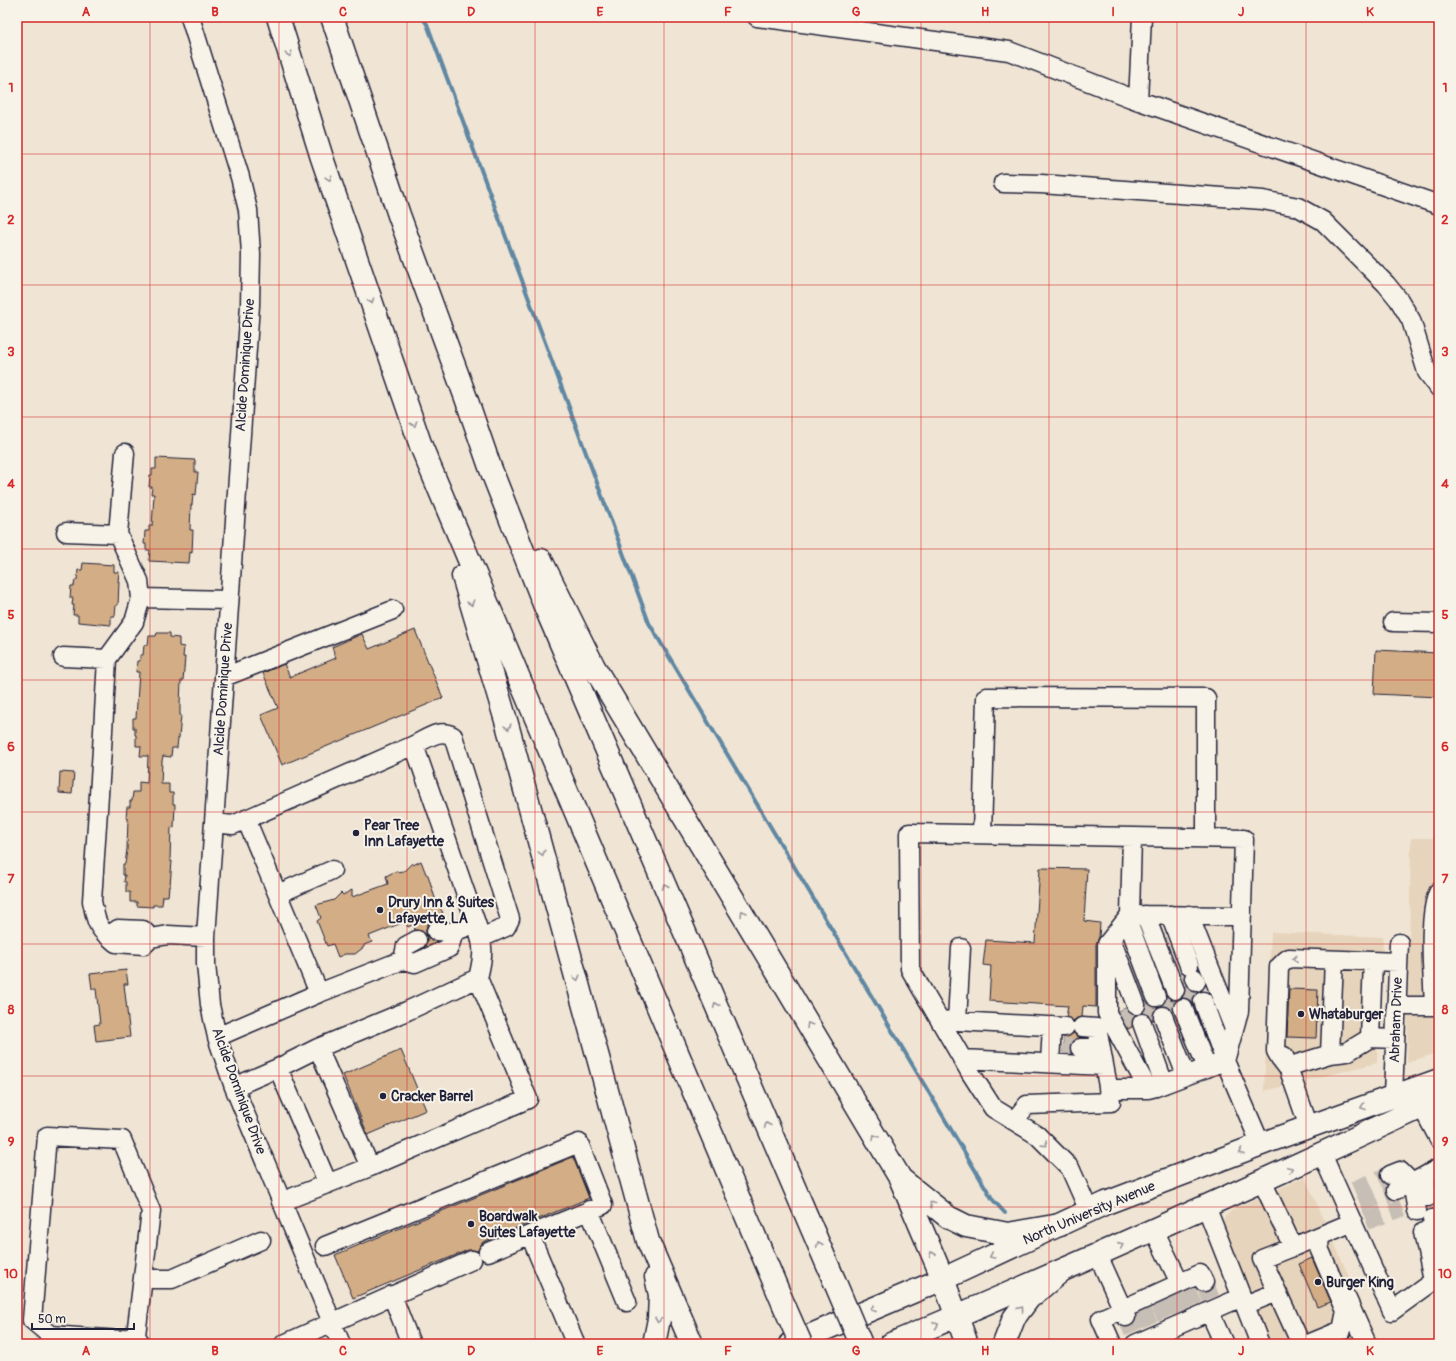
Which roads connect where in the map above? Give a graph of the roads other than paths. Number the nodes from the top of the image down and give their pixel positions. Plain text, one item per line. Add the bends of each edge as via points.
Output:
1 (190, 17) edge
2 (278, 17) edge
3 (332, 17) edge
4 (757, 17) edge
5 (1142, 17) edge
6 (1138, 101) junction
7 (1003, 184) dead end
8 (1439, 205) edge
9 (1439, 388) edge
10 (466, 398) junction
11 (421, 446) junction
12 (125, 453) dead end
13 (66, 532) dead end
14 (118, 534) junction
15 (141, 598) junction
16 (229, 600) junction
17 (393, 610) dead end
18 (1393, 622) dead end
19 (1439, 623) edge
20 (63, 656) dead end
21 (107, 659) junction
22 (224, 677) junction
23 (414, 745) junction
24 (246, 819) junction
25 (214, 823) junction
26 (982, 834) junction
27 (1132, 837) junction
28 (1206, 838) junction
29 (332, 870) dead end
30 (1439, 891) edge
31 (278, 894) junction
32 (1189, 915) junction
33 (1242, 916) junction
34 (1137, 920) junction
35 (478, 930) junction
36 (206, 936) junction
37 (417, 940) dead end
38 (1399, 943) dead end
39 (960, 948) dead end
40 (1107, 957) junction
41 (403, 960) junction
42 (1331, 960) junction
43 (1373, 961) junction
44 (1398, 962) junction
45 (478, 978) junction
46 (1169, 988) junction
47 (319, 993) junction
48 (1436, 1000) edge
49 (1396, 1006) junction
50 (1168, 1014) junction
51 (949, 1021) junction
52 (1066, 1026) junction
53 (1234, 1029) junction
54 (218, 1037) junction
55 (1370, 1038) junction
56 (1395, 1038) junction
57 (318, 1048) junction
58 (1100, 1048) junction
59 (1061, 1051) junction
60 (1330, 1054) junction
61 (962, 1059) junction
62 (1104, 1066) junction
63 (1287, 1067) junction
64 (278, 1068) junction
65 (1186, 1075) junction
66 (1439, 1080) edge
67 (234, 1087) junction
68 (1108, 1089) junction
69 (1393, 1096) junction
70 (1430, 1103) edge
71 (1014, 1121) junction
72 (1309, 1127) junction
73 (1439, 1139) edge
74 (1261, 1145) junction
75 (1322, 1154) junction
76 (370, 1167) junction
77 (900, 1178) junction
78 (1262, 1181) junction
79 (328, 1184) junction
80 (1419, 1194) edge
81 (281, 1202) junction
82 (1206, 1206) junction
83 (589, 1210) junction
84 (1354, 1210) junction
85 (1089, 1211) junction
86 (1060, 1225) junction
87 (1154, 1230) junction
88 (530, 1235) junction
89 (1320, 1236) junction
90 (261, 1240) dead end
91 (648, 1241) junction
92 (325, 1246) dead end
93 (1293, 1247) junction
94 (488, 1252) dead end
95 (1098, 1255) junction
96 (472, 1260) dead end
97 (1439, 1260) edge
98 (1061, 1271) junction
99 (143, 1279) junction
100 (943, 1279) junction
101 (1436, 1279) edge
102 (1204, 1282) dead end
103 (1277, 1292) junction
104 (392, 1295) junction
105 (1244, 1301) junction
106 (627, 1302) dead end
107 (1184, 1304) junction
108 (956, 1316) junction
109 (332, 1323) junction
110 (1137, 1324) edge
111 (574, 1340) dead end
112 (140, 1341) edge
113 (284, 1344) edge
114 (341, 1344) edge
115 (411, 1344) edge
116 (654, 1344) edge
117 (692, 1344) edge
118 (790, 1344) edge
119 (801, 1344) edge
120 (861, 1344) edge
121 (891, 1344) edge
122 (967, 1344) edge
123 (1004, 1344) edge
124 (1112, 1344) edge
125 (1224, 1344) edge
126 (1260, 1344) edge
127 (1301, 1344) edge
128 (1308, 1344) edge
129 (1367, 1344) edge

1 - 16 street, Alcide Dominique Drive via 240,177 248,210 251,254
2 -> 11 main road via 322,158
3 - 10 main road via 399,216
4 - 6 street via 1009,51
5 - 6 street
6 - 8 street
7 - 9 street via 1041,184 1264,200 1298,208 1323,221 1399,300 1411,320 1427,372
77 -> 10 main road via 762,944 594,668 551,582
120 -> 10 main road, bridge via 544,604
11 -> 91 main road via 508,724
11 - 119 main road, bridge
12 - 14 street
13 - 14 street
14 - 15 street via 139,581
15 - 16 street
15 - 21 street via 134,622
16 - 22 street, Alcide Dominique Drive
17 - 22 street
18 - 19 street
20 - 21 street
21 - 36 street via 92,901 96,922 101,931 116,943 122,944 144,944 152,938 168,935
22 - 25 street, Alcide Dominique Drive
23 - 24 street
23 - 35 street
23 - 35 street via 440,732 453,736 510,919 506,927
24 - 25 street via 233,825
24 - 31 street
25 - 36 street, Alcide Dominique Drive
26 - 27 street
26 - 28 street via 986,697 1206,698
26 - 51 street via 909,833 910,969
27 - 28 street
27 - 34 street
28 - 33 street via 1244,839
29 - 31 street
30 - 48 street via 1432,926
31 - 47 street
32 - 33 street
32 - 34 street
32 - 53 street
33 - 53 street via 1239,1011
34 - 40 street via 1107,944
34 - 46 street
34 - 46 street
34 - 46 street
35 - 41 street via 445,931 449,948 414,963
35 - 45 street via 483,958
36 - 54 street, Alcide Dominique Drive via 210,1005
37 - 41 street via 406,946
38 - 44 street, Abraham Drive
39 - 51 street
40 - 46 street
40 - 65 street via 1107,1013
41 - 47 street
42 - 43 street
42 - 60 street
42 -> 63 street via 1289,958 1279,967 1276,1051
43 - 44 street
43 - 55 street
44 - 49 street, Abraham Drive
45 - 57 street
45 - 76 street via 528,1098
47 - 54 street
48 - 49 street
49 - 56 street, Abraham Drive
50 - 65 street
50 - 65 street
50 - 65 street
51 - 52 street
51 - 61 street
52 - 58 street via 1097,1028
52 - 59 street
53 - 65 street
54 - 67 street, Alcide Dominique Drive
55 - 56 street
55 - 60 street via 1347,1052
56 - 69 street, Abraham Drive
57 - 64 street
57 - 76 street
58 - 59 street
58 - 62 street
59 - 61 street
59 - 62 street
60 - 63 street
61 - 71 street via 993,1108
62 - 68 street
63 - 72 street
64 - 67 street
64 - 79 street
65 - 68 street
65 - 74 street
66 - 69 main road, North University Avenue
67 - 81 street, Alcide Dominique Drive
68 - 71 street via 1111,1102 1027,1105
69 -> 72 main road, North University Avenue
70 - 73 street
70 - 75 main road
71 -> 85 street via 1037,1135 1070,1168
72 - 74 main road, North University Avenue
74 -> 85 main road, North University Avenue
78 -> 75 main road
75 - 84 street
76 - 79 street
86 -> 77 main road via 1008,1234 966,1226 948,1217
100 -> 77 main road
78 - 82 main road
78 - 93 street
79 - 81 street
80 - 97 street
80 - 101 street
81 - 109 street, Alcide Dominique Drive
82 - 87 main road
82 - 105 street
83 - 88 street
83 - 92 street via 603,1205 579,1143
83 - 106 street
84 - 89 street
84 - 101 street via 1392,1311
85 - 86 main road, North University Avenue
86 -> 100 main road, North University Avenue
95 -> 87 main road
87 - 107 street
88 - 94 street
88 - 111 street
89 - 93 street
89 - 128 street via 1319,1248 1346,1311 1342,1330
89 - 129 street
90 - 99 street via 172,1279
91 -> 116 main road via 660,1295
91 - 117 main road
93 - 103 street via 1262,1259
95 - 98 main road
95 - 110 street
96 - 104 street
98 - 108 main road
123 -> 98 main road via 1014,1318 1029,1298
99 - 112 street
99 - 112 street via 150,1211 122,1140 47,1136 32,1320 50,1335
100 - 108 main road
100 -> 118 main road, North University Avenue
102 - 107 street via 1200,1274
103 - 105 street
103 - 127 street
104 - 109 street
104 - 115 street
105 - 107 street
105 - 126 street
107 - 110 street
107 - 110 street
107 - 125 street
121 -> 108 main road
108 - 122 main road
109 - 113 street
109 - 114 street, Alcide Dominique Drive
110 - 124 street via 1101,1319

